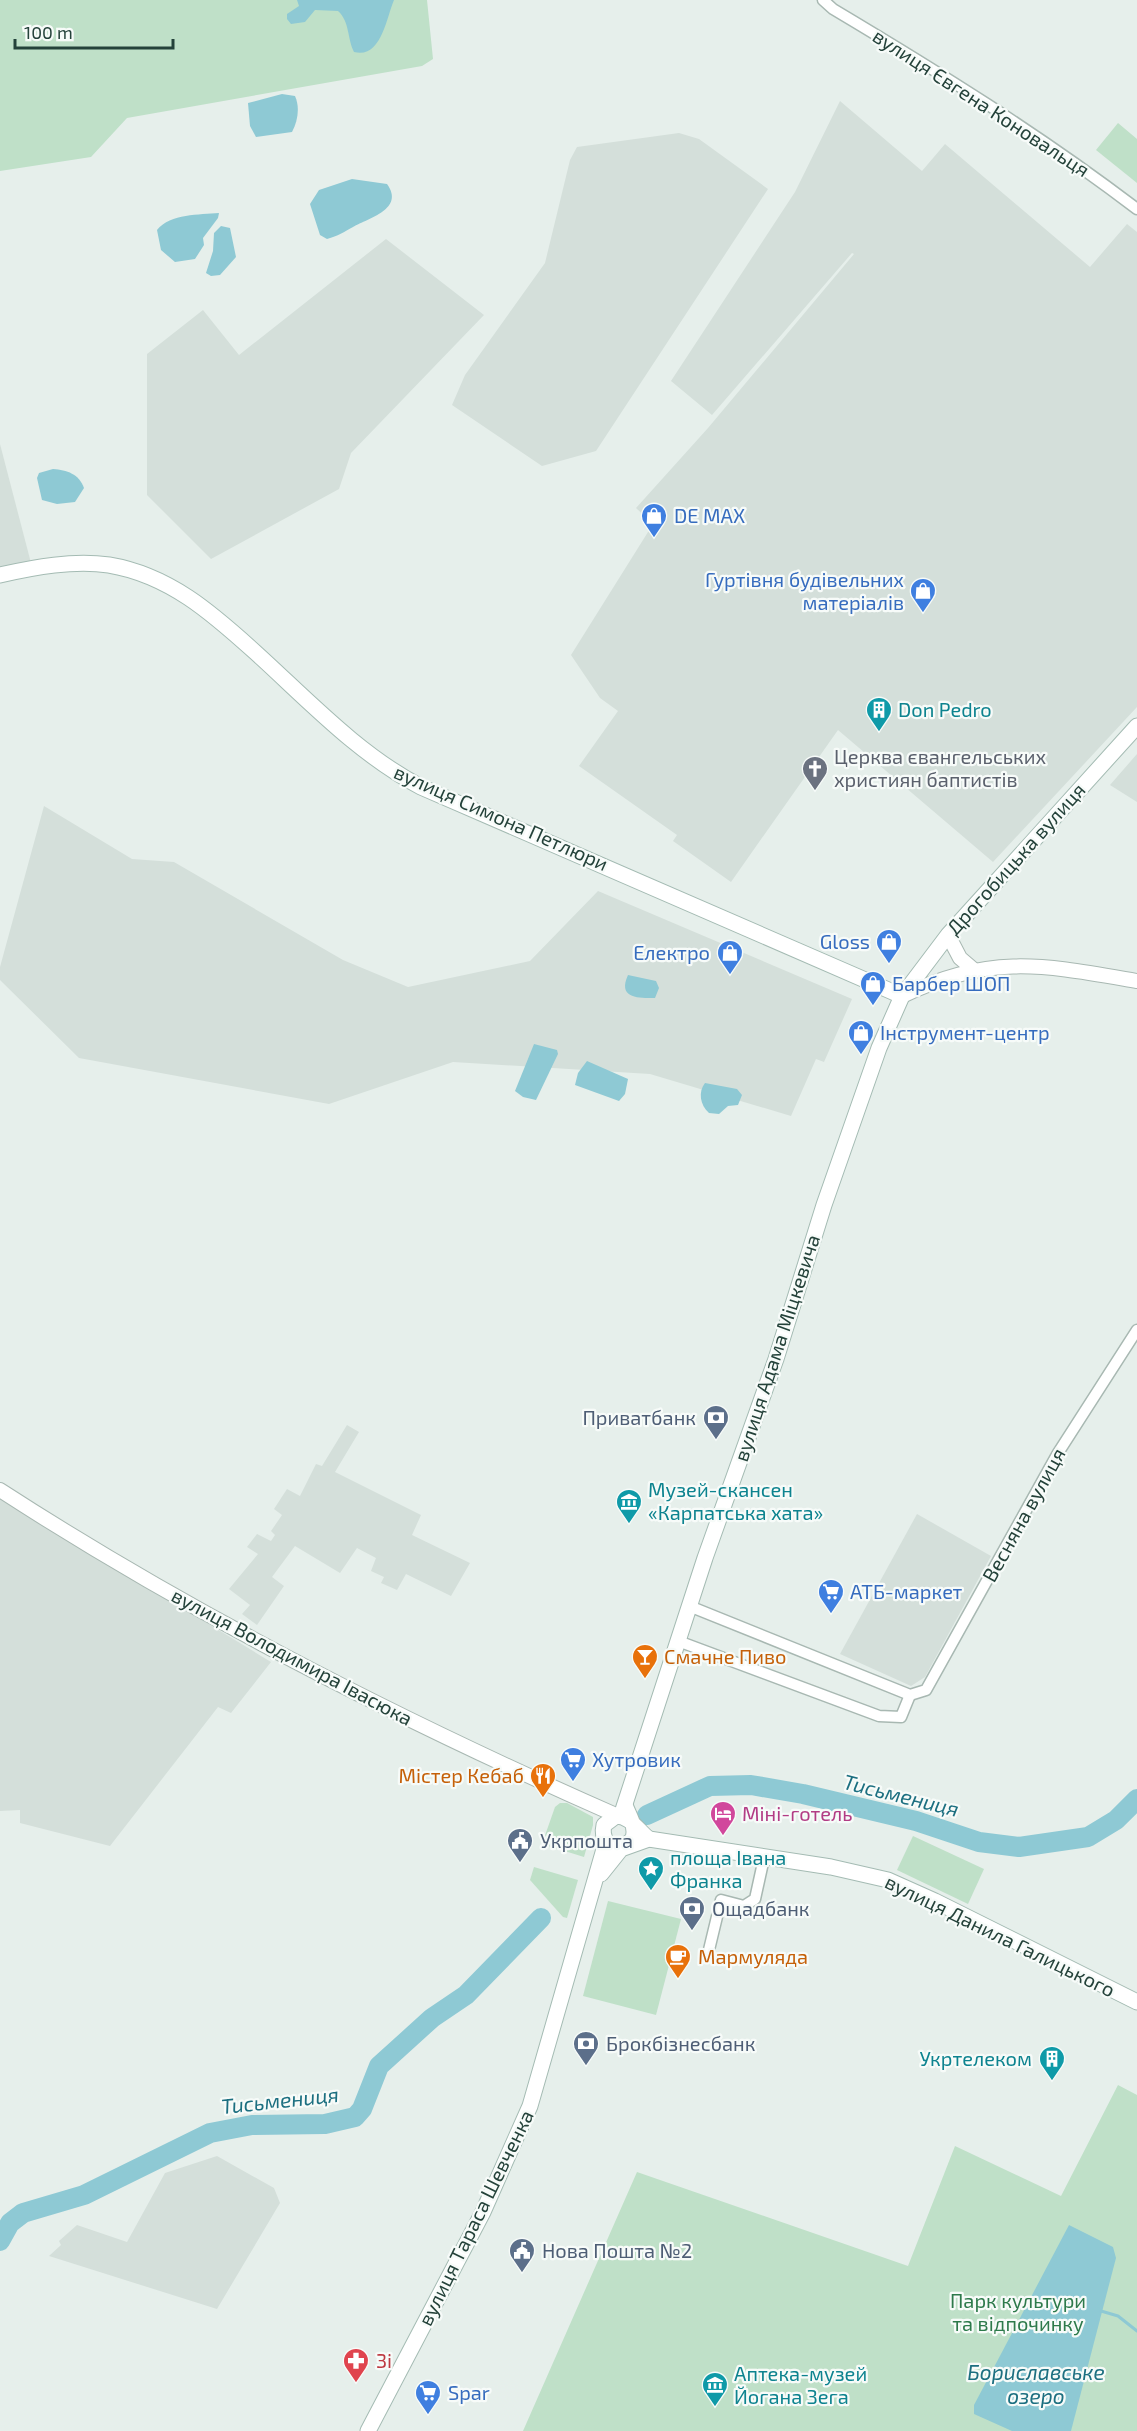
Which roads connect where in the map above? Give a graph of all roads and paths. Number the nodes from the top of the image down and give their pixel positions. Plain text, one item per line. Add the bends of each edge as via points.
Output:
1 (823, 0) edge
2 (1137, 208) edge
3 (0, 575) edge
4 (1137, 726) edge
5 (948, 935) junction
6 (974, 970) junction
7 (1137, 981) edge
8 (902, 996) junction
9 (1137, 1330) edge
10 (0, 1490) edge
11 (689, 1606) junction
12 (678, 1641) junction
13 (910, 1695) junction
14 (594, 1805) junction
15 (625, 1815) junction
16 (604, 1825) junction
17 (649, 1839) junction
18 (606, 1842) junction
19 (626, 1846) junction
20 (764, 1858) junction
21 (593, 1892) junction
22 (708, 1954) dead end
23 (1137, 2002) edge
24 (372, 2430) edge

1 - 2 street, вулиця Євгена Коновальця via 1072,159
3 - 8 main road, вулиця Симона Петлюри via 88,563 125,569 176,588 208,610 393,772
4 - 5 main road, Дрогобицька вулиця
5 - 6 street via 960,958
5 - 8 main road, Дрогобицька вулиця
6 - 7 street via 1021,965
6 - 8 street
8 - 11 main road, вулиця Адама Міцкевича via 859,1104 776,1359
9 - 13 street, Весняна вулиця via 1058,1453 926,1690
10 - 14 street, вулиця Володимира Івасюка via 284,1658 445,1738
11 - 12 main road, вулиця Адама Міцкевича
11 - 13 street
12 - 13 street, Весняна вулиця via 879,1716 901,1717
12 - 15 main road, вулиця Адама Міцкевича
14 - 15 street
14 - 16 street
15 - 16 main road
15 - 17 main road
15 - 19 main road via 633,1839
16 - 18 main road
17 - 19 main road
17 - 20 main road, вулиця Данила Галицького
18 - 19 main road via 618,1848
18 - 21 main road
19 - 21 main road via 606,1866
20 - 22 street via 755,1899 744,1906 721,1900
20 - 23 main road, вулиця Данила Галицького via 888,1880
21 - 24 main road, вулиця Тараса Шевченка via 536,2090 512,2150

